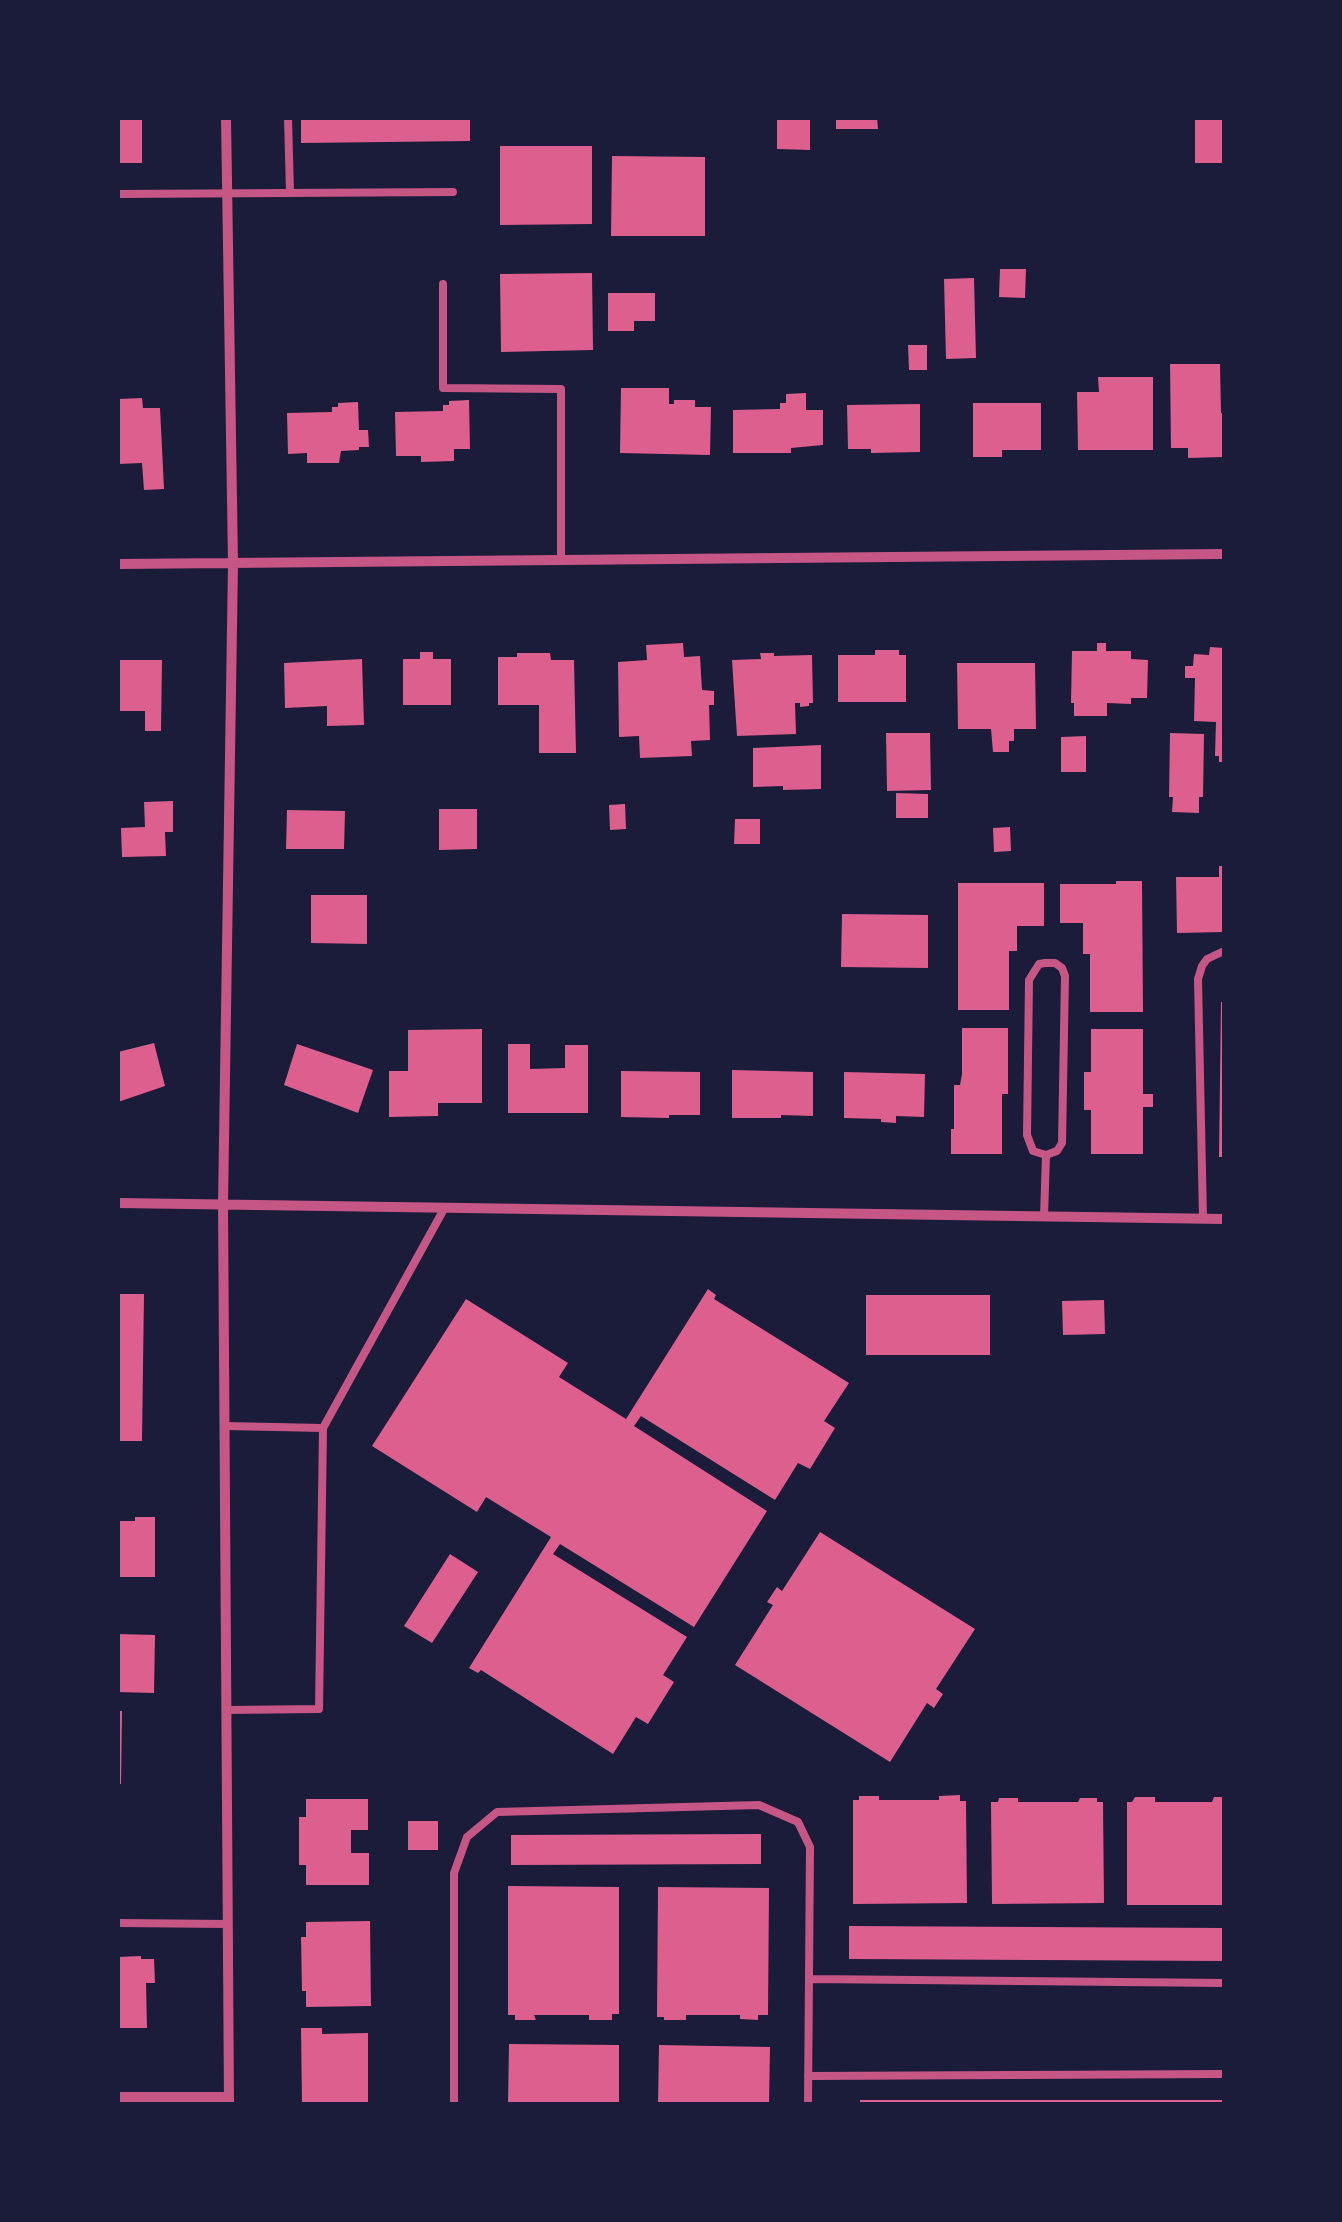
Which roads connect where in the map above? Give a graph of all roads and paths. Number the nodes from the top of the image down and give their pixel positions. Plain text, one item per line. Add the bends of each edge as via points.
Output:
1 (226, 118) edge
2 (288, 118) edge
3 (453, 192) dead end
4 (227, 193) junction
5 (290, 193) junction
6 (118, 194) edge
7 (443, 284) dead end
8 (1224, 554) edge
9 (561, 560) junction
10 (233, 563) junction
11 (118, 564) edge
12 (1224, 951) edge
13 (1046, 1154) junction
14 (118, 1203) edge
15 (223, 1204) junction
16 (444, 1210) junction
17 (1044, 1217) junction
18 (1202, 1219) junction
19 (1224, 1219) edge
20 (225, 1426) junction
21 (323, 1428) junction
22 (226, 1710) junction
23 (118, 1923) edge
24 (228, 1924) junction
25 (810, 1979) junction
26 (1224, 1983) edge
27 (1224, 2074) edge
28 (808, 2076) junction
29 (118, 2097) edge
30 (228, 2101) edge
31 (454, 2104) edge
32 (808, 2104) edge

1 - 4 street
2 - 5 lane
3 - 5 lane
4 - 5 lane
4 - 6 lane
4 - 10 street
7 - 9 lane via 443,388 561,389
8 - 9 street
9 - 10 street
10 - 11 street
10 - 15 street
12 - 18 lane via 1202,966 1198,980
13 - 13 lane via 1062,1143 1065,976 1055,963 1044,962 1029,980 1027,1135 1034,1151
13 - 17 lane
14 - 15 street
15 - 16 street
15 - 20 street
16 - 17 street
16 - 21 lane
17 - 18 street
18 - 19 street
20 - 21 lane
20 - 22 street
21 - 22 lane via 319,1709
22 - 24 street
23 - 24 lane
24 - 30 street
25 - 26 lane
25 - 28 lane
25 - 31 lane via 810,1846 798,1822 759,1805 496,1812 466,1836 454,1873
27 - 28 lane
28 - 32 lane
29 - 30 street

